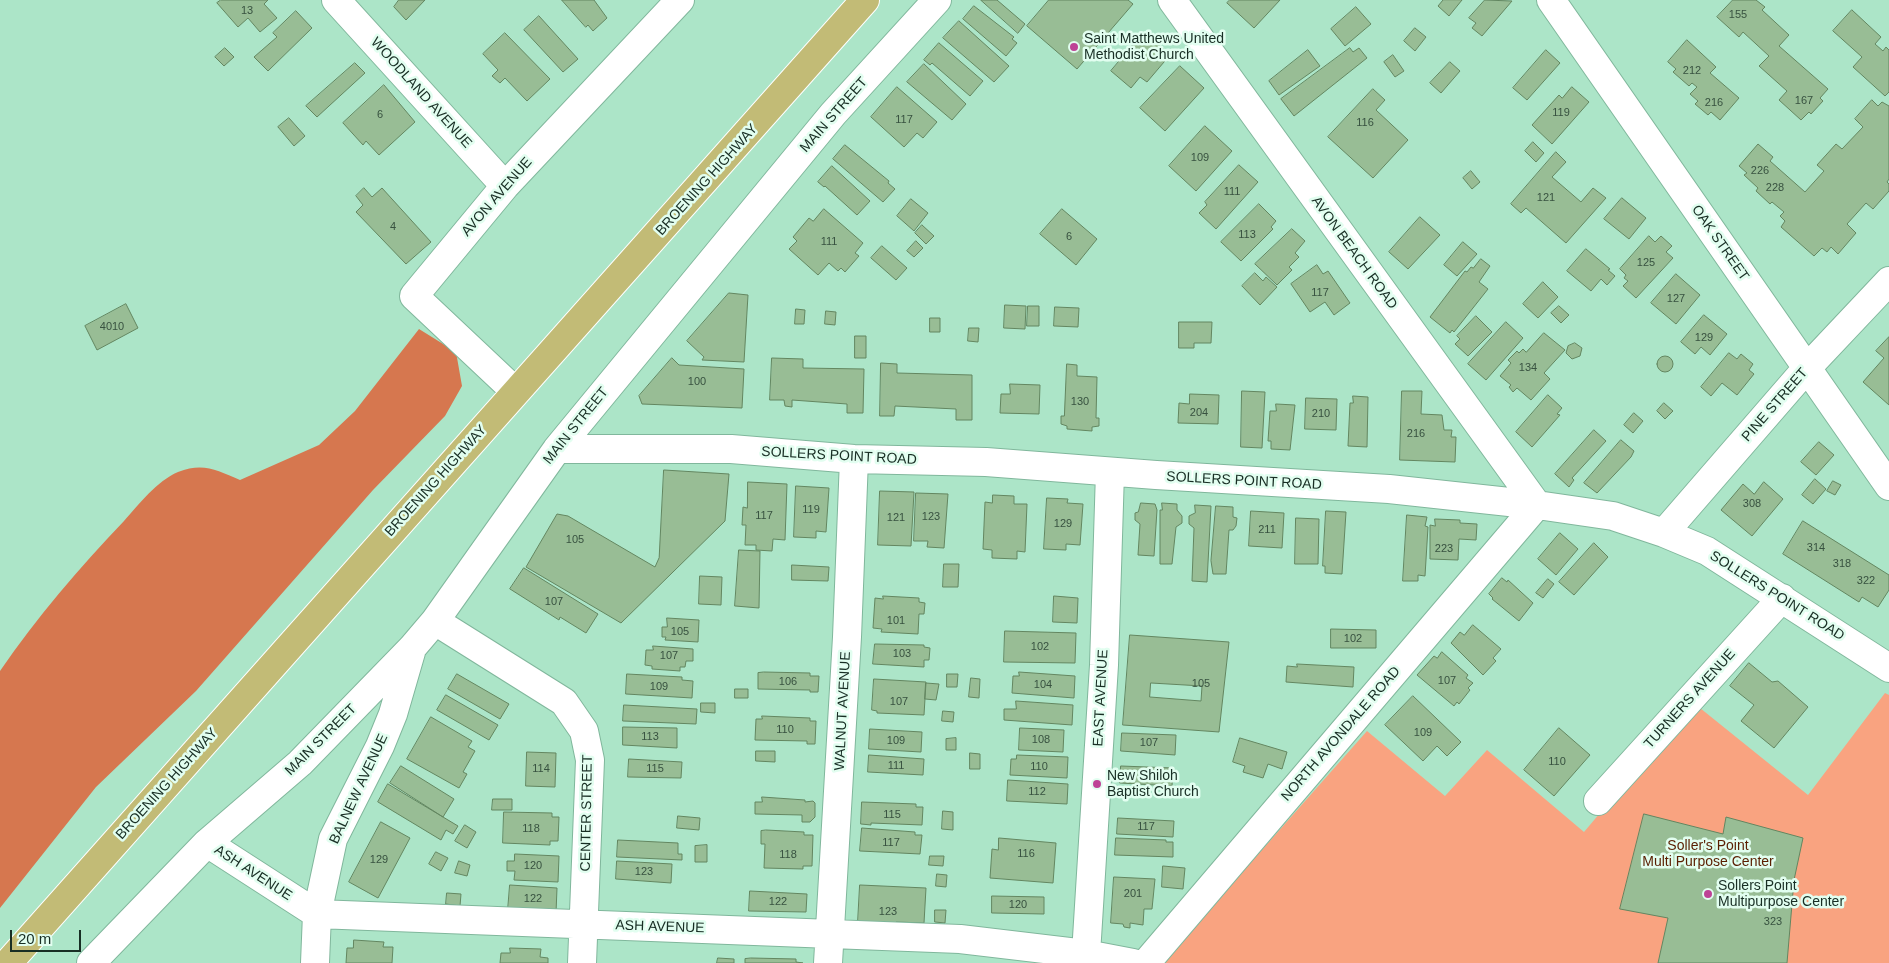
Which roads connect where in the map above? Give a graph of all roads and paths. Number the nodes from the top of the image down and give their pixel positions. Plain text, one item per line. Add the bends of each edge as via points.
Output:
1 (336, 0) edge
2 (680, 0) edge
3 (865, 0) edge
4 (937, 0) edge
5 (1172, 0) edge
6 (1551, 0) edge
7 (505, 186) junction
8 (1889, 281) edge
9 (1807, 368) junction
10 (516, 392) junction
11 (556, 448) junction
12 (854, 459) junction
13 (1110, 472) junction
14 (1889, 486) edge
15 (1537, 505) junction
16 (1664, 533) junction
17 (1782, 598) junction
18 (435, 621) junction
19 (412, 648) junction
20 (1889, 668) edge
21 (1598, 800) dead end
22 (207, 843) junction
23 (317, 914) junction
24 (585, 924) junction
25 (830, 934) junction
26 (1086, 954) junction
27 (8, 963) edge
28 (91, 963) edge
29 (315, 963) edge
30 (582, 963) edge
31 (828, 963) edge
32 (1133, 963) edge
33 (1146, 963) edge

1 - 7 street, WOODLAND AVENUE
2 - 7 street, AVON AVENUE
3 - 10 main road, BROENING HIGHWAY
4 - 11 street, MAIN STREET via 833,114
5 - 15 street, AVON BEACH ROAD
6 - 9 street, OAK STREET
7 - 10 street, AVON AVENUE via 414,296
8 - 9 street, PINE STREET
9 - 14 street, OAK STREET
9 - 16 street, PINE STREET
10 - 27 main road, BROENING HIGHWAY
11 - 12 street, SOLLERS POINT ROAD via 731,449
11 - 18 street, MAIN STREET
12 - 13 street, SOLLERS POINT ROAD via 986,462
12 - 25 street, WALNUT AVENUE
13 - 15 street, SOLLERS POINT ROAD via 1390,490
13 - 26 street, EAST AVENUE via 1104,665
15 - 16 street, SOLLERS POINT ROAD via 1613,516
15 - 33 street, NORTH AVONDALE ROAD
16 - 17 street, SOLLERS POINT ROAD via 1707,551
17 - 20 street, SOLLERS POINT ROAD
17 - 21 street, TURNERS AVENUE
18 - 19 street, MAIN STREET
18 - 24 street, CENTER STREET via 564,702 584,731 590,760
19 - 22 street, MAIN STREET via 300,763
19 - 23 street, BALNEW AVENUE via 380,746 333,839
22 - 23 street, ASH AVENUE
22 - 28 street, MAIN STREET
23 - 24 street, ASH AVENUE
23 - 29 street, BALNEW AVENUE
24 - 25 street, ASH AVENUE
24 - 30 street, CENTER STREET
25 - 26 street, ASH AVENUE via 960,939
25 - 31 street, WALNUT AVENUE
26 - 32 street, ASH AVENUE

